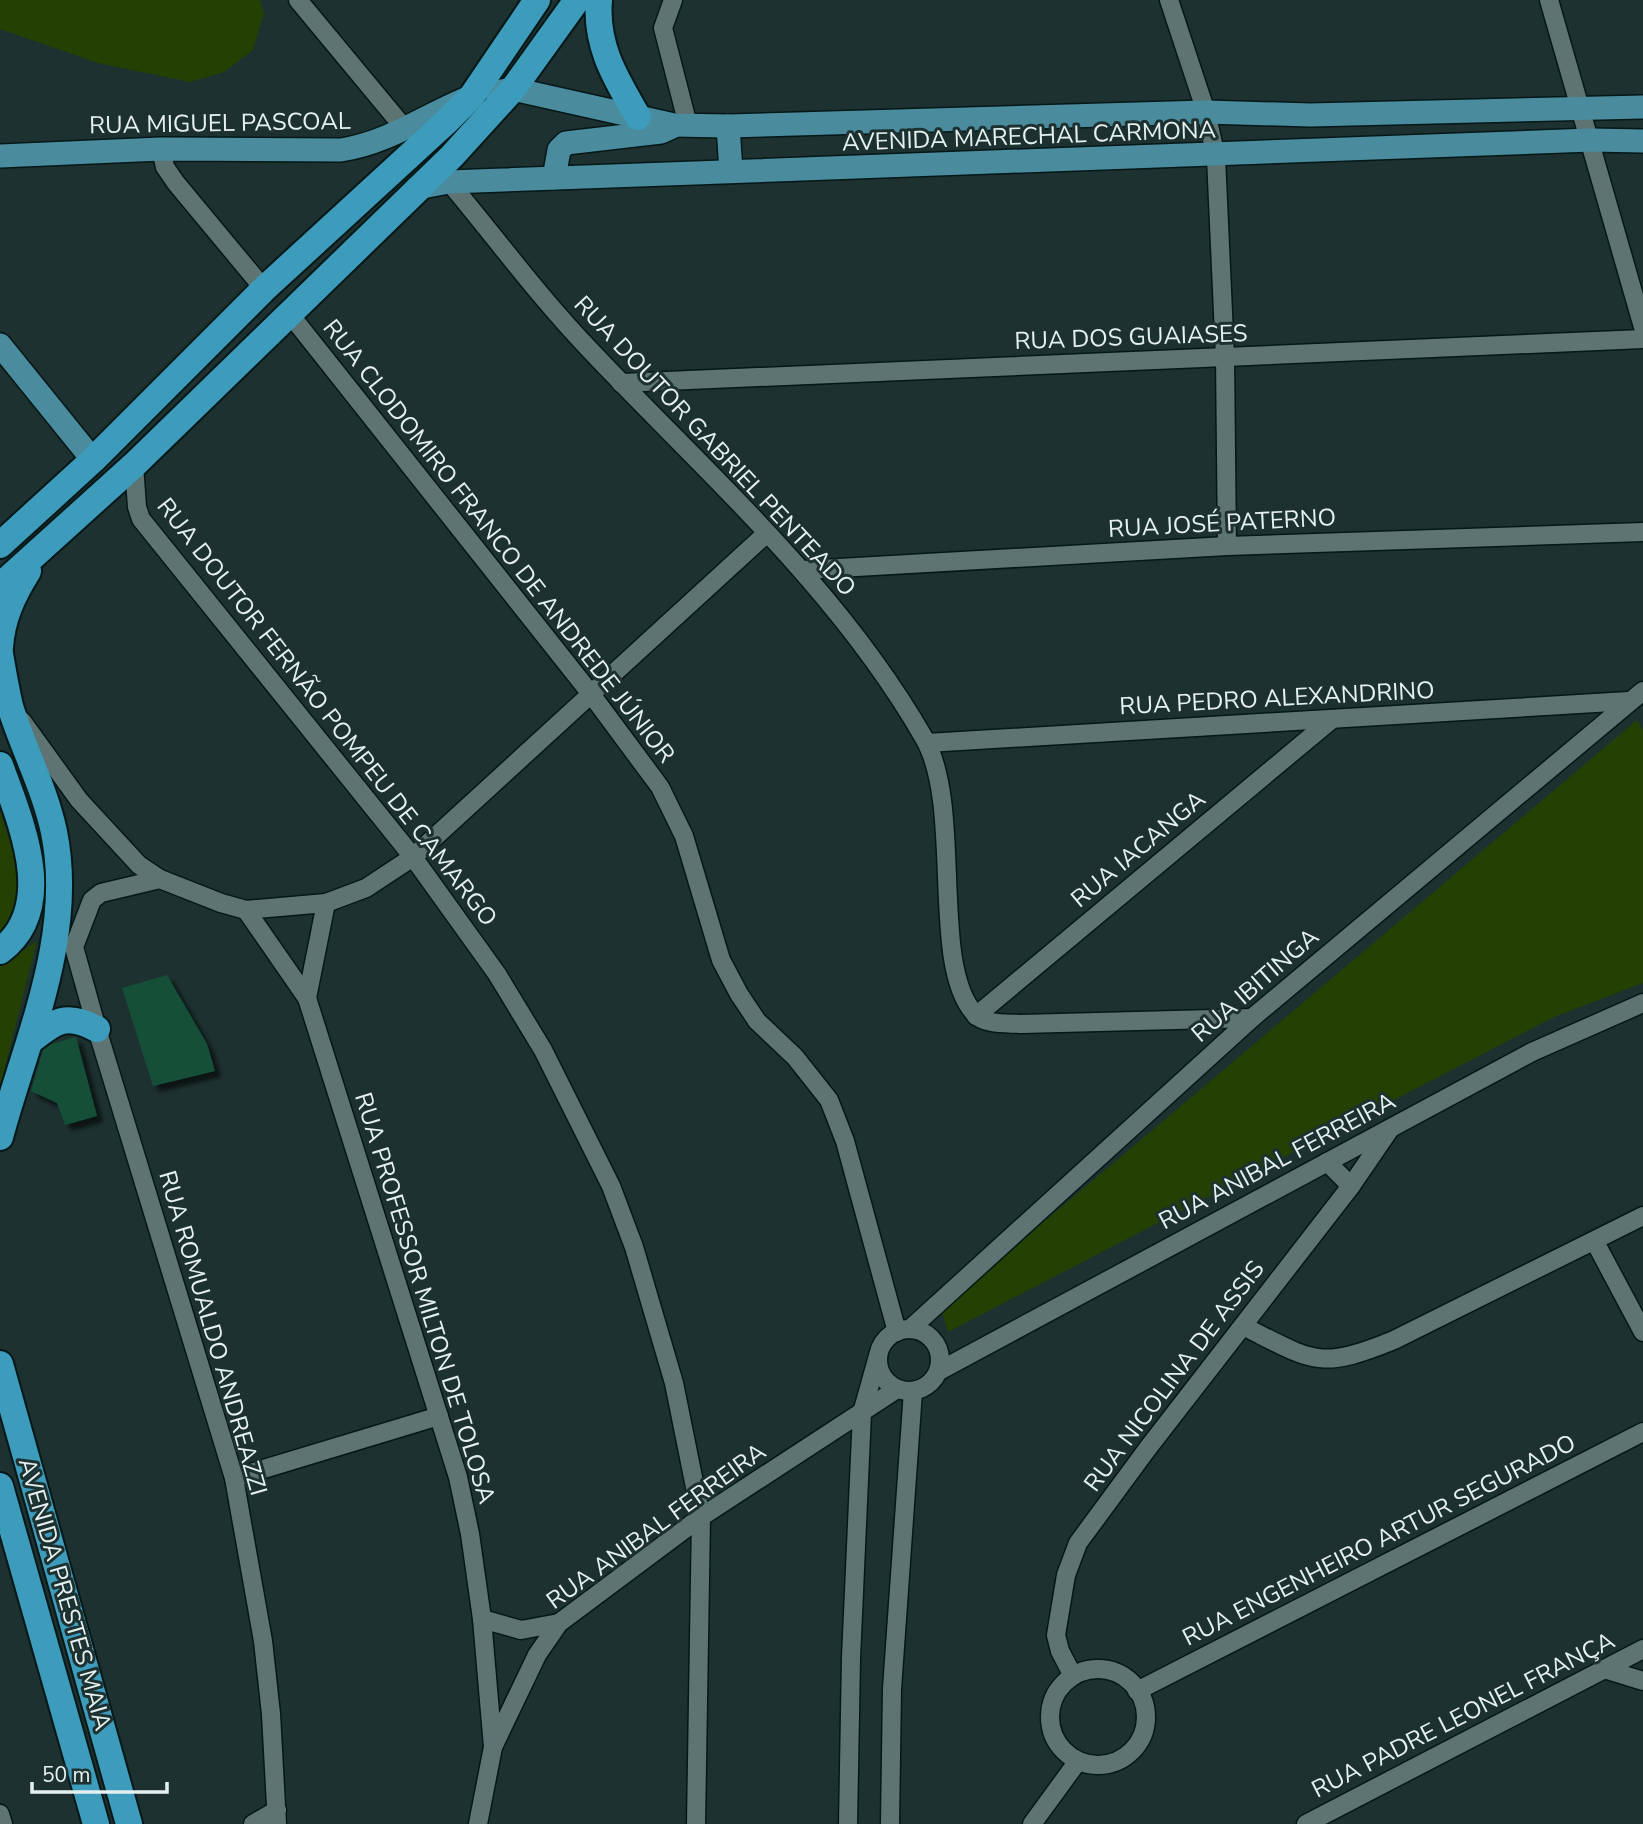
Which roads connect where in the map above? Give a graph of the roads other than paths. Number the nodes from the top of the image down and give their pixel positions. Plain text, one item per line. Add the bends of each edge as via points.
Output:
1 (298, 0) edge
2 (537, 0) edge
3 (578, 0) edge
4 (599, 0) edge
5 (673, 0) edge
6 (1169, 0) edge
7 (1549, 0) edge
8 (513, 89) junction
9 (472, 96) junction
10 (1643, 107) edge
11 (1581, 108) junction
12 (1206, 112) junction
13 (638, 117) junction
14 (681, 125) junction
15 (728, 126) junction
16 (405, 129) junction
17 (1591, 140) junction
18 (1643, 141) edge
19 (160, 149) junction
20 (0, 156) edge
21 (1216, 157) junction
22 (731, 171) junction
23 (554, 178) junction
24 (449, 182) junction
25 (417, 188) junction
26 (264, 289) junction
27 (289, 313) junction
28 (1643, 327) edge
29 (1643, 339) edge
30 (0, 345) edge
31 (1225, 357) junction
32 (621, 383) junction
33 (93, 460) junction
34 (135, 465) junction
35 (767, 533) junction
36 (1643, 533) edge
37 (4, 540) edge
38 (1227, 546) junction
39 (39, 554) junction
40 (804, 570) junction
41 (0, 586) edge
42 (0, 647) edge
43 (0, 654) edge
44 (592, 694) junction
45 (1636, 696) edge
46 (10, 705) junction
47 (1331, 720) junction
48 (927, 743) junction
49 (0, 765) edge
50 (414, 857) junction
51 (160, 879) junction
52 (326, 903) junction
53 (246, 910) junction
54 (0, 951) edge
55 (307, 998) junction
56 (1643, 1003) edge
57 (976, 1016) junction
58 (1252, 1018) junction
59 (97, 1029) junction
60 (30, 1041) junction
61 (1392, 1126) junction
62 (0, 1137) edge
63 (1327, 1161) junction
64 (1351, 1186) junction
65 (1643, 1216) edge
66 (1595, 1242) junction
67 (1243, 1326) junction
68 (903, 1331) junction
69 (1643, 1332) edge
70 (0, 1347) edge
71 (878, 1356) junction
72 (939, 1371) junction
73 (3, 1373) edge
74 (905, 1390) junction
75 (862, 1413) junction
76 (439, 1416) junction
77 (1643, 1432) edge
78 (234, 1478) junction
79 (0, 1486) edge
80 (0, 1506) edge
81 (701, 1517) junction
82 (19, 1558) junction
83 (482, 1619) junction
84 (559, 1623) junction
85 (1643, 1649) edge
86 (1604, 1669) junction
87 (1073, 1676) junction
88 (1643, 1681) edge
89 (1138, 1691) junction
90 (493, 1747) junction
91 (1078, 1761) junction
92 (86, 1787) junction
93 (0, 1814) edge
94 (277, 1817) edge
95 (2, 1824) edge
96 (90, 1824) edge
97 (96, 1824) edge
98 (130, 1824) edge
99 (253, 1824) edge
100 (478, 1824) edge
101 (696, 1824) edge
102 (848, 1824) edge
103 (890, 1824) edge
104 (1032, 1824) edge
105 (1306, 1824) edge

1 - 16 street
2 - 9 highway
3 - 8 highway
4 - 13 highway via 601,42 612,73
5 - 14 street via 663,28
6 - 12 street
7 - 11 street
8 - 9 main road, AVENIDA MARECHAL CARMONA
8 - 13 main road, AVENIDA MARECHAL CARMONA
8 - 25 highway
9 - 16 main road, RUA MIGUEL PASCOAL
9 - 26 highway
10 - 11 main road, AVENIDA MARECHAL CARMONA
11 - 12 main road, AVENIDA MARECHAL CARMONA via 1310,115
11 - 17 street
12 - 15 main road, AVENIDA MARECHAL CARMONA
12 - 21 street
13 - 14 main road, AVENIDA MARECHAL CARMONA
14 - 15 main road, AVENIDA MARECHAL CARMONA
14 - 23 main road via 661,132 566,143 559,150
15 - 22 main road
16 - 19 main road, RUA MIGUEL PASCOAL via 370,146 341,150
17 - 18 main road, AVENIDA MARECHAL CARMONA
17 - 21 main road, AVENIDA MARECHAL CARMONA
17 - 28 street
19 - 20 main road, RUA MIGUEL PASCOAL
19 - 26 street via 176,183
21 - 22 main road, AVENIDA MARECHAL CARMONA
21 - 31 street
22 - 23 main road, AVENIDA MARECHAL CARMONA
23 - 24 main road, AVENIDA MARECHAL CARMONA
24 - 25 main road, AVENIDA MARECHAL CARMONA
24 - 32 street, RUA DOUTOR GABRIEL PENTEADO via 558,317
25 - 27 highway
26 - 33 highway
27 - 34 highway
27 - 44 street, RUA CLODOMIRO FRANCO DE ANDREDE JÚNIOR
29 - 31 street, RUA DOS GUAIASES
30 - 33 main road
31 - 32 street, RUA DOS GUAIASES
31 - 38 street
32 - 35 street, RUA DOUTOR GABRIEL PENTEADO
33 - 37 highway
34 - 39 highway
34 - 50 street, RUA DOUTOR FERNÃO POMPEU DE CAMARGO via 141,519
35 - 40 street, RUA DOUTOR GABRIEL PENTEADO
35 - 44 street
36 - 38 street, RUA JOSÉ PATERNO
38 - 40 street, RUA JOSÉ PATERNO
39 - 41 highway
39 - 42 highway via 13,595
40 - 48 street, RUA DOUTOR GABRIEL PENTEADO via 873,655
43 - 46 highway
44 - 50 street
44 - 68 street, RUA CLODOMIRO FRANCO DE ANDREDE JÚNIOR via 674,813 721,960 738,994 829,1100
45 - 47 street, RUA PEDRO ALEXANDRINO
45 - 58 street, RUA IBITINGA
46 - 51 street via 79,800 121,847
46 - 60 highway via 53,829 59,863 61,903
47 - 48 street, RUA PEDRO ALEXANDRINO
47 - 57 street, RUA IACANGA
48 - 57 street, RUA DOUTOR GABRIEL PENTEADO via 945,820 954,968
49 - 54 highway via 16,811 32,892 26,922
50 - 52 street via 366,888
50 - 81 street, RUA DOUTOR FERNÃO POMPEU DE CAMARGO via 544,1050 611,1186 674,1383
51 - 53 street
51 - 59 street, RUA ROMUALDO ANDREAZZI via 101,893 92,900 75,947
52 - 53 street
52 - 55 street, RUA PROFESSOR MILTON DE TOLOSA
53 - 55 street, RUA PROFESSOR MILTON DE TOLOSA
55 - 76 street, RUA PROFESSOR MILTON DE TOLOSA
56 - 61 street, RUA ANIBAL FERREIRA via 1532,1052
57 - 58 street via 1021,1024
58 - 68 street, RUA IBITINGA
59 - 60 highway via 66,1019
59 - 78 street, RUA ROMUALDO ANDREAZZI
60 - 62 highway
61 - 63 street, RUA ANIBAL FERREIRA
61 - 64 street, RUA NICOLINA DE ASSIS
63 - 64 street
63 - 72 street, RUA ANIBAL FERREIRA
64 - 67 street, RUA NICOLINA DE ASSIS
65 - 66 street
66 - 67 street via 1352,1357 1314,1359
66 - 69 street
67 - 87 street, RUA NICOLINA DE ASSIS via 1078,1544 1061,1596 1056,1634
68 - 71 street via 888,1337
68 - 72 street via 928,1335 935,1343
70 - 73 highway, AVENIDA PRESTES MAIA
71 - 74 street via 882,1376
71 - 75 street
72 - 74 street, RUA ANIBAL FERREIRA via 929,1385
73 - 98 highway, AVENIDA PRESTES MAIA
74 - 75 street, RUA ANIBAL FERREIRA
74 - 103 street
75 - 81 street, RUA ANIBAL FERREIRA
75 - 102 street
76 - 78 street
76 - 83 street, RUA PROFESSOR MILTON DE TOLOSA via 468,1522
77 - 89 street, RUA ENGENHEIRO ARTUR SEGURADO
78 - 94 street, RUA ROMUALDO ANDREAZZI via 263,1641
79 - 82 highway, AVENIDA PRESTES MAIA
80 - 82 highway
81 - 84 street, RUA ANIBAL FERREIRA
81 - 101 street, RUA DOUTOR FERNÃO POMPEU DE CAMARGO
82 - 92 highway, AVENIDA PRESTES MAIA
83 - 84 street via 521,1630
83 - 90 street, RUA PROFESSOR MILTON DE TOLOSA
84 - 90 street, RUA ANIBAL FERREIRA via 537,1655
85 - 86 street, RUA PADRE LEONEL FRANÇA
86 - 88 street
86 - 105 street, RUA PADRE LEONEL FRANÇA
87 - 89 street via 1104,1670 1119,1674
87 - 91 street via 1053,1699 1049,1715 1058,1745
89 - 91 street via 1146,1712 1139,1743 1114,1763 1099,1766
90 - 100 street, RUA PROFESSOR MILTON DE TOLOSA
91 - 104 street
92 - 96 highway
92 - 97 highway, AVENIDA PRESTES MAIA
93 - 95 street
94 - 99 street

